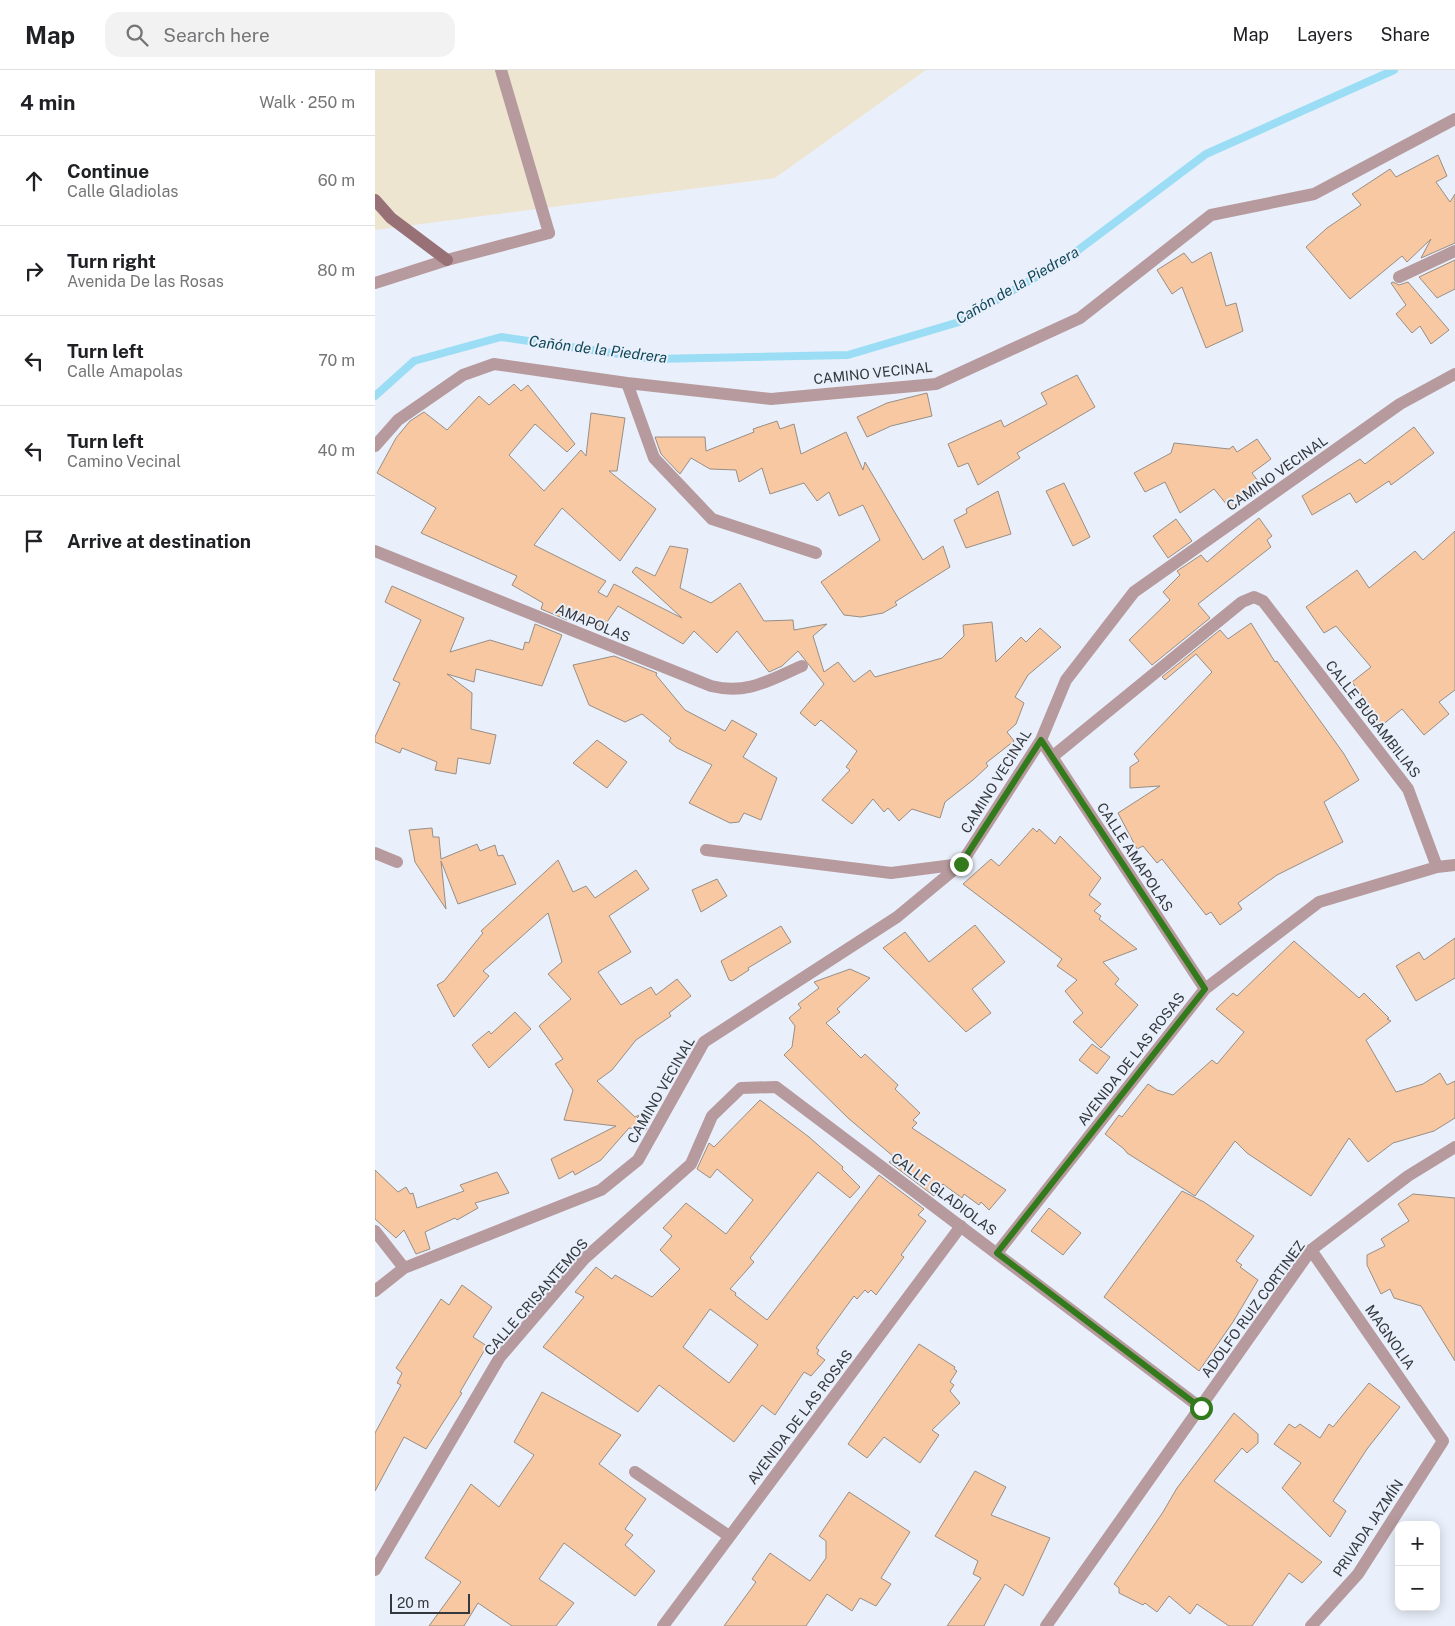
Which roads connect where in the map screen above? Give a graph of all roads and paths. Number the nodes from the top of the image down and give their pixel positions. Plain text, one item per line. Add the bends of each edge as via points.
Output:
1 (501, 70) edge
2 (1455, 118) edge
3 (375, 200) edge
4 (1455, 251) edge
5 (447, 260) junction
6 (1399, 277) dead end
7 (375, 282) edge
8 (1455, 374) edge
9 (627, 383) junction
10 (375, 446) edge
11 (375, 551) edge
12 (816, 553) dead end
13 (803, 666) dead end
14 (1041, 740) junction
15 (1052, 758) junction
16 (706, 850) dead end
17 (375, 853) edge
18 (397, 862) dead end
19 (961, 864) junction
20 (1455, 865) edge
21 (1437, 867) junction
22 (1205, 989) junction
23 (712, 1116) joint
24 (1455, 1147) edge
25 (961, 1226) junction
26 (375, 1230) edge
27 (1311, 1250) junction
28 (997, 1253) junction
29 (404, 1268) junction
30 (375, 1291) edge
31 (1201, 1408) junction
32 (1449, 1440) edge
33 (635, 1472) dead end
34 (729, 1536) junction
35 (375, 1570) edge
36 (663, 1626) edge
37 (1046, 1626) edge
38 (1311, 1626) edge

1 - 5 street via 549,233
2 - 9 street, CAMINO VECINAL via 1314,194 1211,215 1080,318 936,384 771,399
3 - 5 main road via 391,218
4 - 6 street
5 - 7 street
8 - 14 street, CAMINO VECINAL via 1400,404 1134,592 1066,680
9 - 10 street, CAMINO VECINAL via 494,364 463,375 398,420
9 - 12 street via 654,458 712,519
11 - 13 street, AMAPOLAS via 711,686 730,690 749,688
14 - 15 street, CALLE AMAPOLAS
14 - 19 street, CAMINO VECINAL
15 - 21 street, CALLE BUGAMBILIAS via 1242,602 1253,597 1263,601 1408,789
15 - 22 street, CALLE AMAPOLAS
16 - 19 street via 891,874
17 - 18 street
19 - 29 street, CAMINO VECINAL via 897,918 704,1042 638,1160 601,1190
20 - 21 street, AVENIDA DE LAS ROSAS
21 - 22 street, AVENIDA DE LAS ROSAS via 1319,902
22 - 28 street, AVENIDA DE LAS ROSAS
23 - 25 street, CALLE GLADIOLAS via 741,1088 776,1087
23 - 35 street, CALLE CRISANTEMOS via 691,1164 584,1259 500,1357
24 - 27 street, ADOLFO RUIZ CORTINEZ via 1407,1176
25 - 28 street, CALLE GLADIOLAS
25 - 34 street, AVENIDA DE LAS ROSAS
26 - 29 street
27 - 31 street, ADOLFO RUIZ CORTINEZ
27 - 32 street, MAGNOLIA
28 - 31 street, CALLE GLADIOLAS
29 - 30 street, CAMINO VECINAL
31 - 37 street, ADOLFO RUIZ CORTINEZ
32 - 38 street, PRIVADA JAZMÍN via 1358,1574
33 - 34 street
34 - 36 street, AVENIDA DE LAS ROSAS

